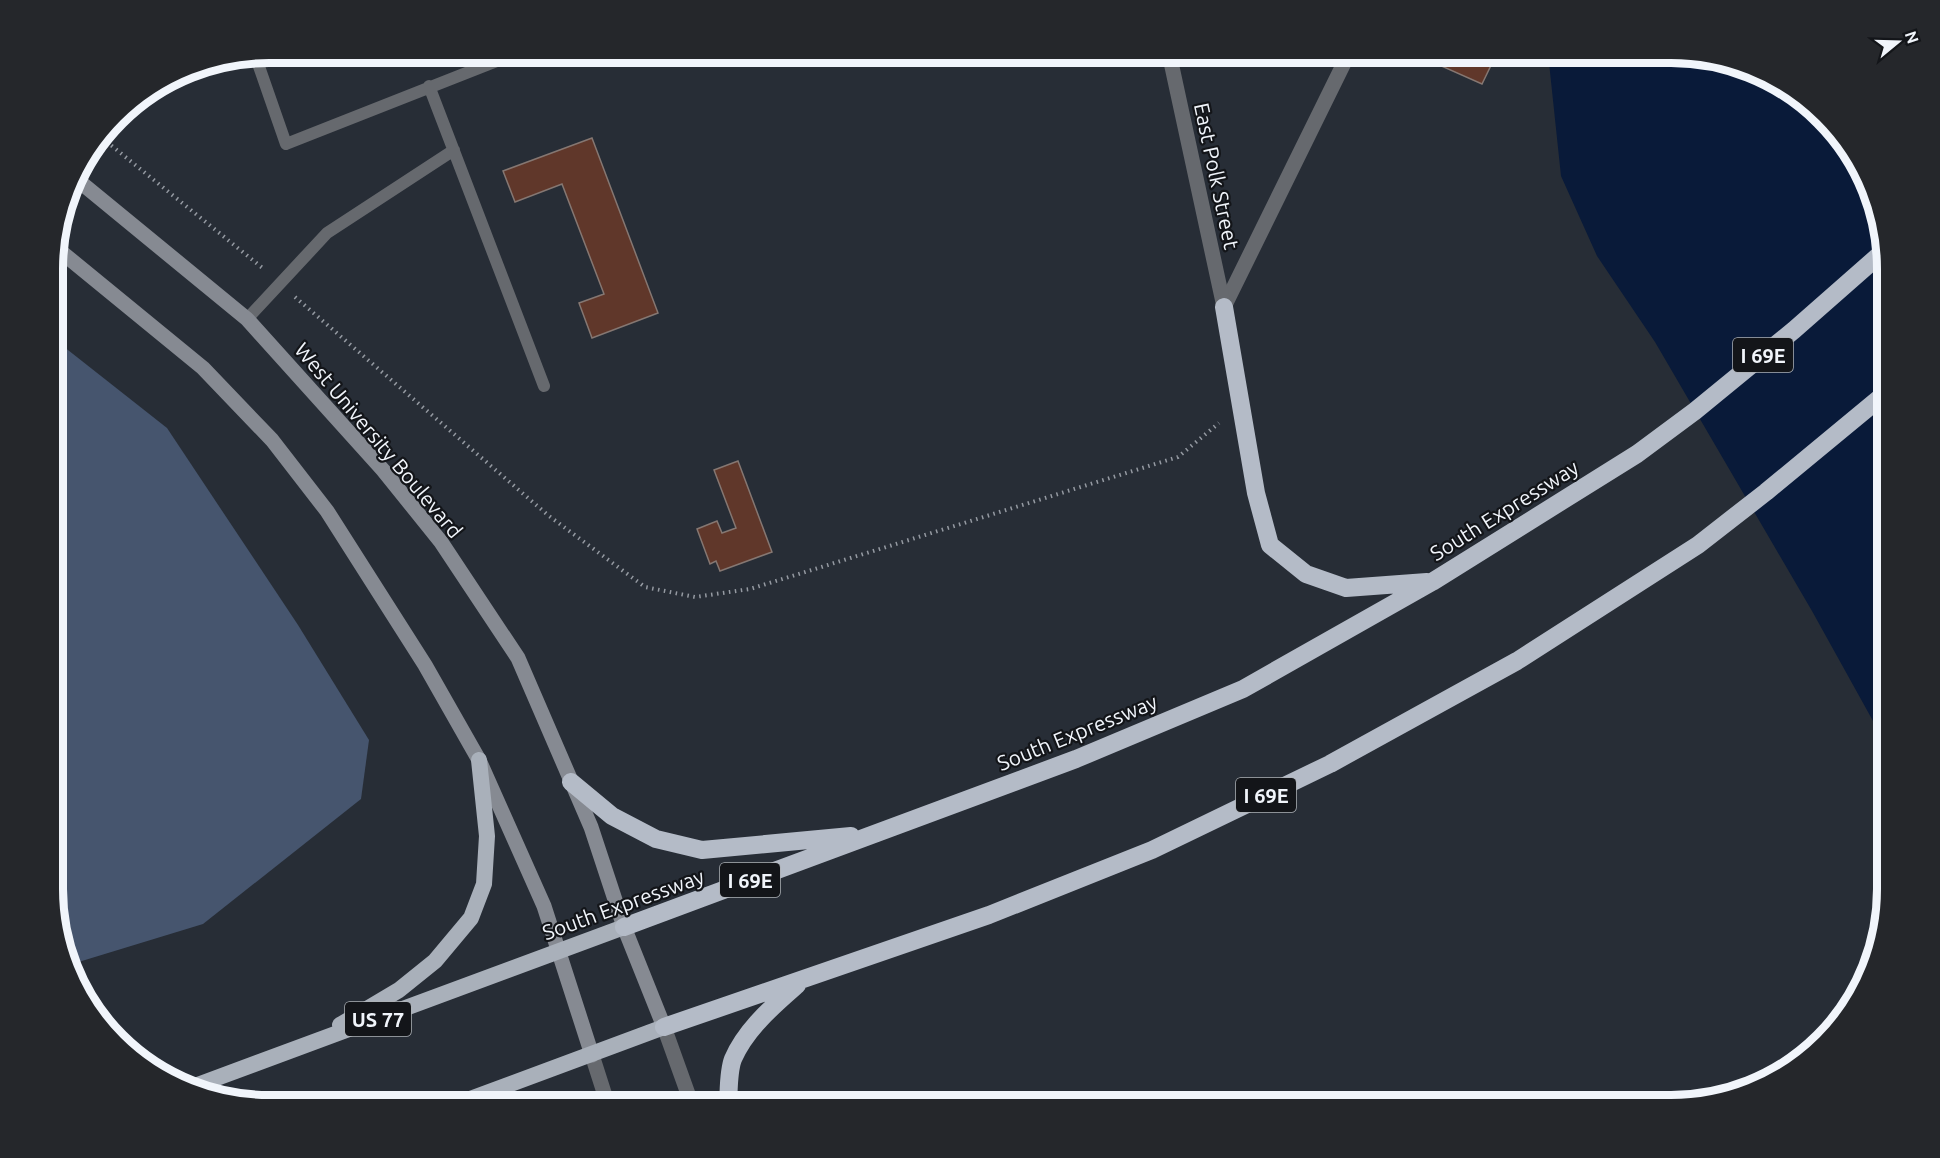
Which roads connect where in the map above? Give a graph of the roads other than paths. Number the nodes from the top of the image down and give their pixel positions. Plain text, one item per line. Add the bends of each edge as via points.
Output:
1 (489, 63) edge
2 (1171, 63) edge
3 (1343, 63) edge
4 (258, 64) edge
5 (429, 86) junction
6 (453, 150) junction
7 (82, 184) edge
8 (64, 254) edge
9 (1877, 257) edge
10 (1224, 307) junction
11 (247, 320) junction
12 (544, 386) dead end
13 (1877, 400) edge
14 (1432, 582) junction
15 (479, 760) junction
16 (571, 782) junction
17 (877, 833) junction
18 (624, 927) junction
19 (560, 951) junction
20 (802, 980) junction
21 (664, 1027) junction
22 (300, 1048) junction
23 (592, 1055) junction
24 (202, 1083) edge
25 (482, 1095) edge
26 (605, 1095) edge
27 (688, 1095) edge
28 (729, 1095) edge

1 - 5 lane
2 - 10 street, East Polk Street
3 - 10 street
4 - 5 lane via 286,144
5 - 6 lane
6 - 11 lane via 327,233
6 - 12 lane
7 - 11 main road, West University Boulevard
8 - 15 main road via 203,368 272,440 327,512
9 - 14 highway, South Expressway / I 69E via 1794,330 1637,454
10 - 14 highway via 1256,493 1270,544 1306,573 1346,588
11 - 16 main road, West University Boulevard via 383,470 441,542 518,658
13 - 20 highway, I 69E via 1698,545 1517,661 1330,764 1152,850 989,915
14 - 17 highway, South Expressway / I 69E via 1243,689 1076,759
15 - 19 main road
15 - 22 highway via 487,836 484,884 471,918 435,961 399,990
16 - 17 highway via 620,821 656,839 702,850
16 - 18 main road, West University Boulevard via 591,827
17 - 18 highway, South Expressway / I 69E
18 - 19 highway, South Expressway / US 77
18 - 21 main road, West University Boulevard
19 - 22 highway, South Expressway / US 77
19 - 23 main road
20 - 21 highway, I 69E
20 - 28 highway via 767,1011 747,1036 732,1060
21 - 23 highway
21 - 27 street
22 - 24 highway, South Expressway / US 77
23 - 25 highway
23 - 26 street

